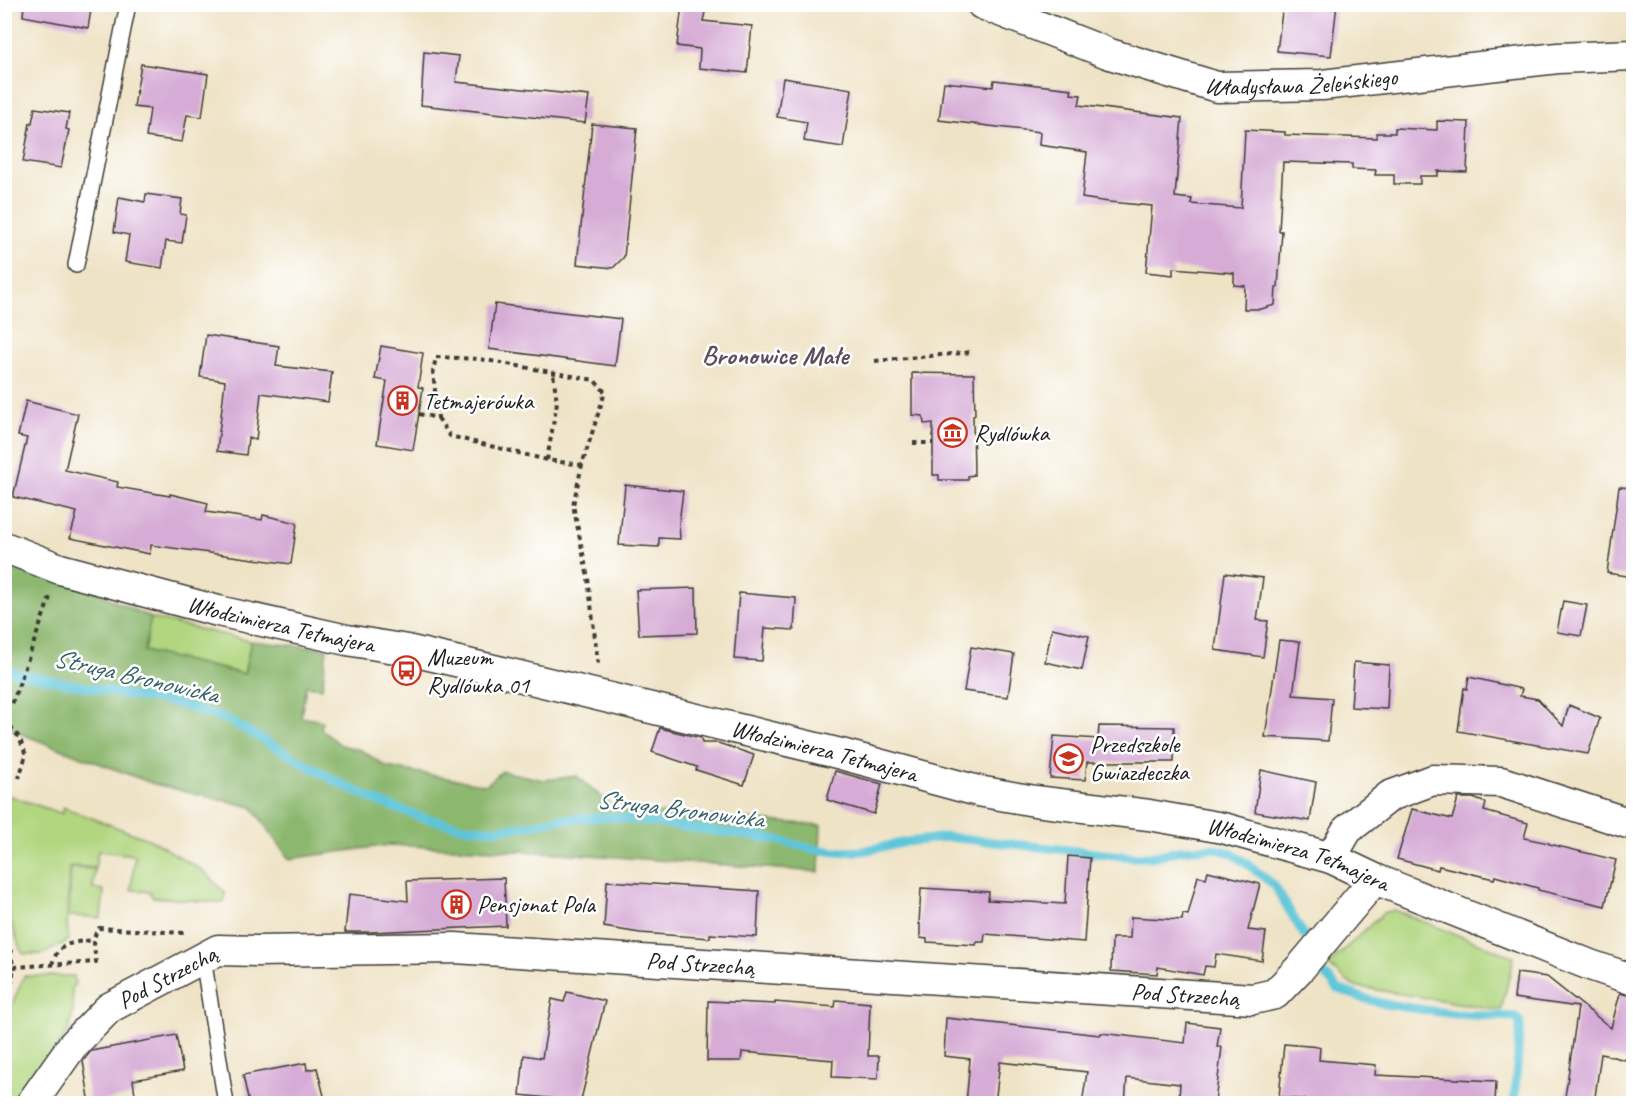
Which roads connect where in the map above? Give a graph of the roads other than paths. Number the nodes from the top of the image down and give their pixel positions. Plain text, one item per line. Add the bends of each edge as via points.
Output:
1 (128, 4) edge
2 (982, 4) edge
3 (1634, 56) edge
4 (76, 265) dead end
5 (4, 547) edge
6 (1634, 825) edge
7 (1331, 858) junction
8 (1375, 879) junction
9 (197, 946) junction
10 (1634, 980) edge
11 (31, 1104) edge
12 (226, 1104) edge

1 - 4 lane
2 - 3 street, Władysława Żeleńskiego via 1110,54 1217,87 1322,85 1558,58
5 - 7 street, Włodzimierza Tetmajera via 60,569 207,608 494,670 978,791 1223,828
6 - 7 street via 1501,782 1433,780 1390,796 1347,830
7 - 8 street, Włodzimierza Tetmajera
8 - 9 street, Pod Strzechą via 1275,994 1253,999 455,948 257,951
8 - 10 street, Włodzimierza Tetmajera
9 - 11 street, Pod Strzechą via 110,1008 72,1046
9 - 12 lane

